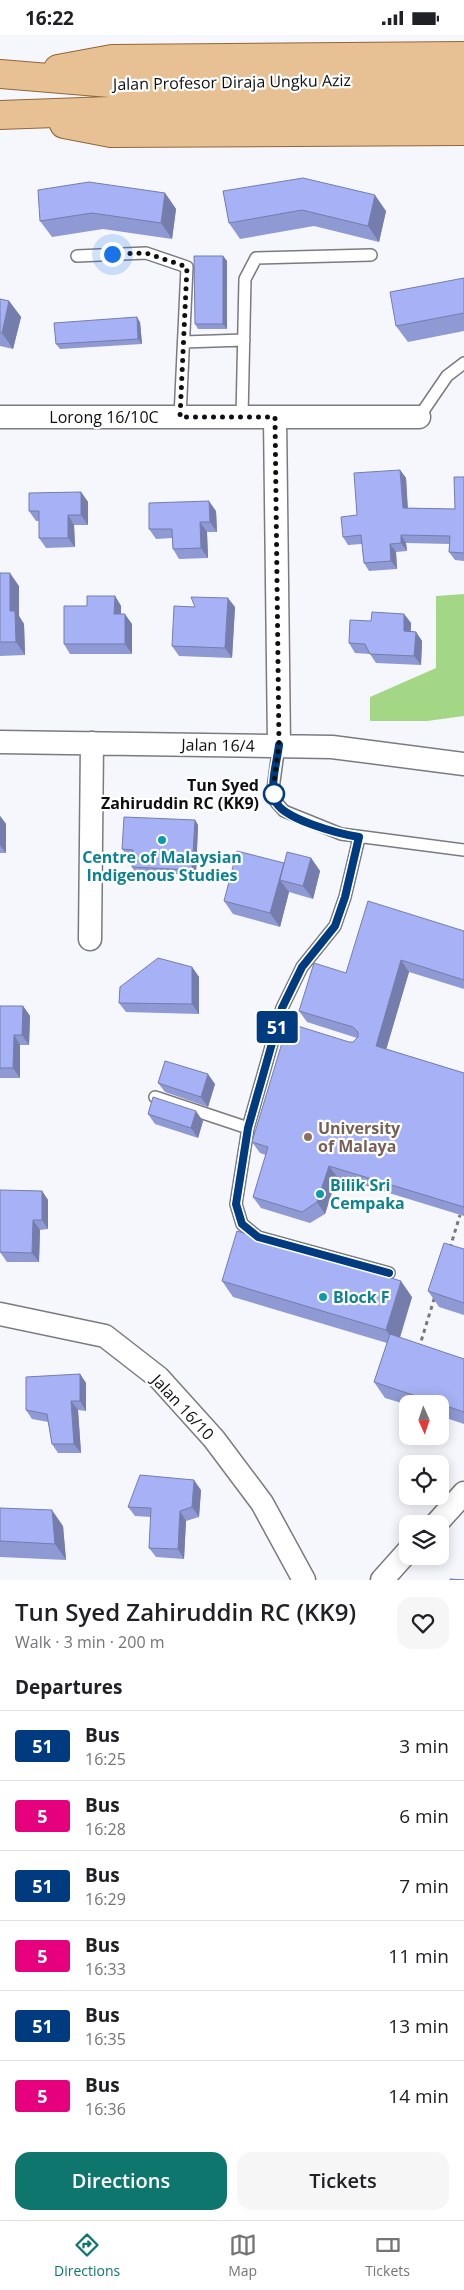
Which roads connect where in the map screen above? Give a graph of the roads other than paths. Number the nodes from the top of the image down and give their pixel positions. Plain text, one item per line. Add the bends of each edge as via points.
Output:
1 (464, 56) edge
2 (11, 75) edge
3 (464, 79) edge
4 (464, 108) edge
5 (12, 115) edge
6 (464, 131) edge
7 (371, 255) dead end
8 (77, 256) dead end
9 (244, 339) junction
10 (184, 342) junction
11 (464, 363) edge
12 (0, 417) edge
13 (180, 417) junction
14 (242, 417) junction
15 (275, 417) junction
16 (419, 417) joint
17 (0, 742) edge
18 (92, 743) junction
19 (279, 745) junction
20 (464, 763) edge
21 (359, 837) junction
22 (464, 851) edge
23 (90, 939) dead end
24 (155, 1097) edge
25 (248, 1128) junction
26 (389, 1273) dead end
27 (0, 1315) edge
28 (464, 1493) edge
29 (444, 1515) edge
30 (399, 1561) edge
31 (304, 1580) edge
32 (382, 1580) edge

1 - 2 main road via 112,59
2 - 3 main road, Jalan Profesor Diraja Ungku Aziz via 110,83
4 - 5 main road, Jalan Profesor Diraja Ungku Aziz
5 - 6 main road via 111,133
7 - 9 lane via 256,258 246,279
8 - 10 lane via 146,253 187,267
9 - 10 lane
9 - 14 lane
10 - 13 lane
11 - 16 lane via 447,376
12 - 13 street, Lorong 16/10C
13 - 14 street, Lorong 16/10C
14 - 15 street, Lorong 16/10C
15 - 16 street, Lorong 16/10C
15 - 19 street
17 - 18 street, Jalan 16/4
18 - 19 street, Jalan 16/4
18 - 23 street
19 - 20 street, Jalan 16/4 via 332,747
19 - 21 lane via 273,789 276,802 284,811 309,822
21 - 22 lane
21 - 25 lane via 335,926 302,967 292,986
24 - 25 lane
25 - 26 lane via 236,1204 242,1224 258,1237
27 - 31 street, Jalan 16/10 via 105,1336 159,1378 214,1439 262,1503
28 - 29 street
30 - 32 street

